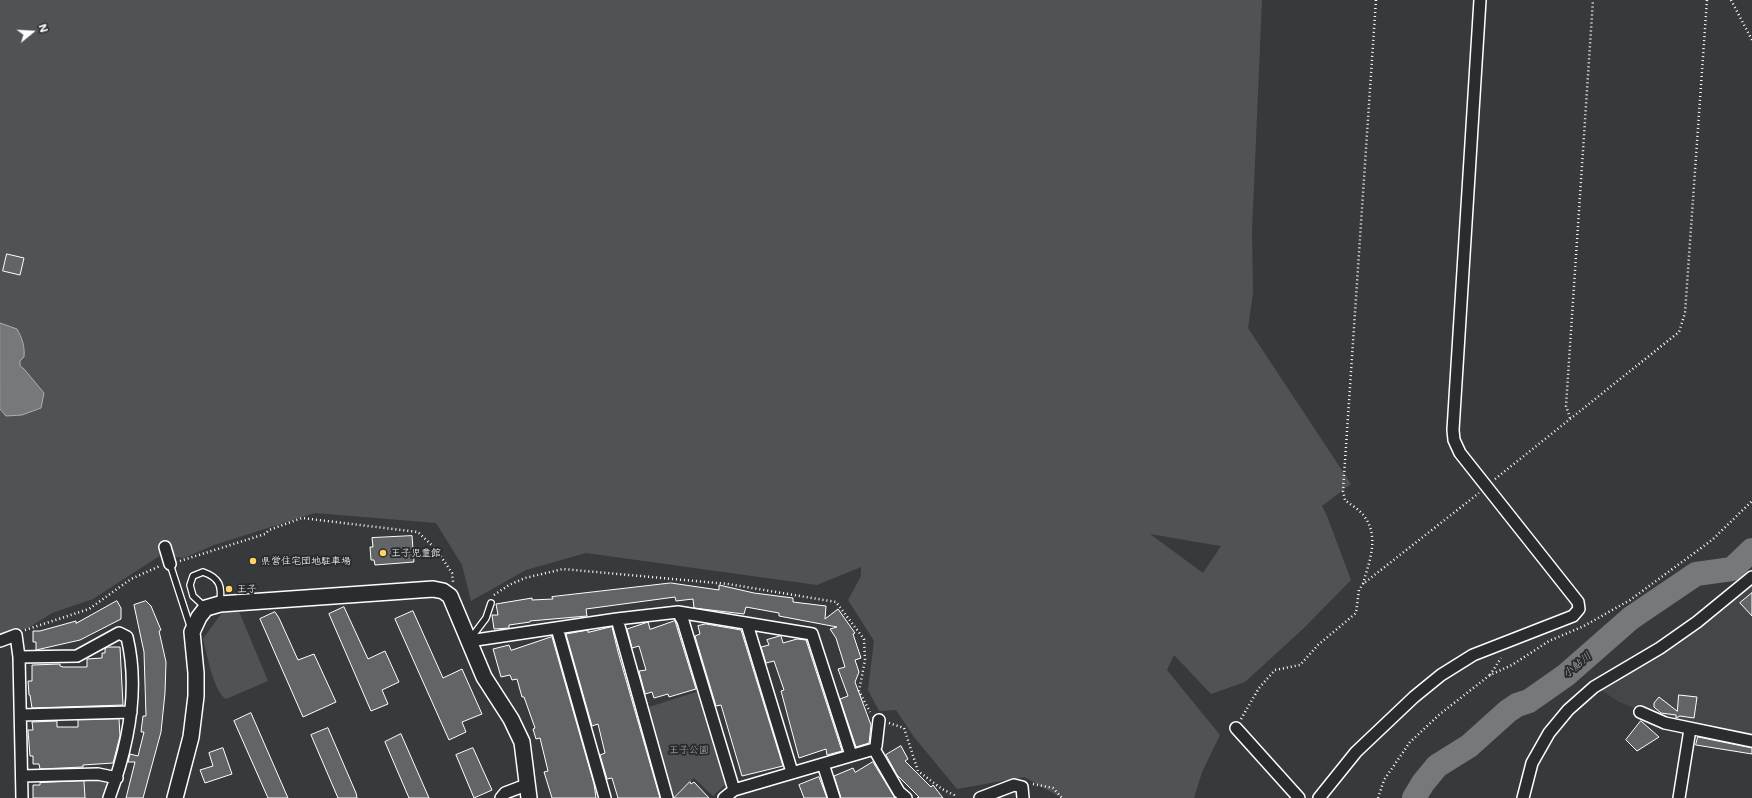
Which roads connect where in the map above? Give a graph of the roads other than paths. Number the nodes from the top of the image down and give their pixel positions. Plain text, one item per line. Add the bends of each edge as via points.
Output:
1 (1480, 0) edge
2 (165, 547) dead end
3 (170, 564) joint
4 (1752, 577) edge
5 (491, 603) road end
6 (213, 606) junction
7 (678, 612) junction
8 (617, 619) junction
9 (747, 624) junction
10 (557, 628) junction
11 (192, 632) junction
12 (472, 640) junction
13 (0, 641) edge
14 (19, 657) junction
15 (131, 712) junction
16 (1640, 712) dead end
17 (21, 715) junction
18 (879, 720) road end
19 (1236, 728) road end
20 (1690, 729) junction
21 (1752, 741) edge
22 (874, 749) junction
23 (851, 756) junction
24 (823, 764) junction
25 (792, 772) junction
26 (22, 776) junction
27 (117, 778) junction
28 (734, 790) junction
29 (528, 792) edge
30 (1022, 793) edge
31 (22, 798) edge
32 (109, 798) edge
33 (174, 798) edge
34 (501, 798) edge
35 (605, 798) edge
36 (667, 798) edge
37 (724, 798) edge
38 (834, 798) edge
39 (906, 798) edge
40 (980, 798) edge
41 (1299, 798) edge
42 (1319, 798) edge
43 (1523, 798) edge
44 (1679, 798) edge

1 - 42 street via 1454,440 1460,453 1578,602 1579,609 1573,616 1473,655 1441,675 1356,752
2 - 3 street
3 - 11 lane
4 - 43 street via 1697,622 1660,648 1594,687 1568,710 1549,733 1532,763
5 - 12 lane via 486,618
6 - 6 lane via 193,596 190,585 194,576 203,572 213,576 219,583 222,589
6 - 11 street via 199,617
6 - 12 street via 433,589 450,596
7 - 8 street
7 - 9 street
7 - 28 street via 683,621
8 - 10 street
8 - 36 street
9 - 23 street via 812,634
9 - 25 street
10 - 12 street
10 - 35 street
11 - 33 street via 196,696 191,736
12 - 29 street via 484,678 511,719 522,742
13 - 14 street via 16,635
14 - 15 street via 77,656 119,633 127,637 130,650 133,692
14 - 17 street
15 - 17 street
15 - 27 street
16 - 20 street via 1665,723
17 - 26 street
18 - 22 street
19 - 41 street
20 - 21 street
20 - 44 street
22 - 23 street
22 - 39 street via 899,792
23 - 24 street
24 - 25 street
24 - 38 street
25 - 28 street
26 - 27 street via 98,774
26 - 31 street
27 - 32 street
28 - 37 street
29 - 34 street via 505,793
30 - 40 street via 1014,785

